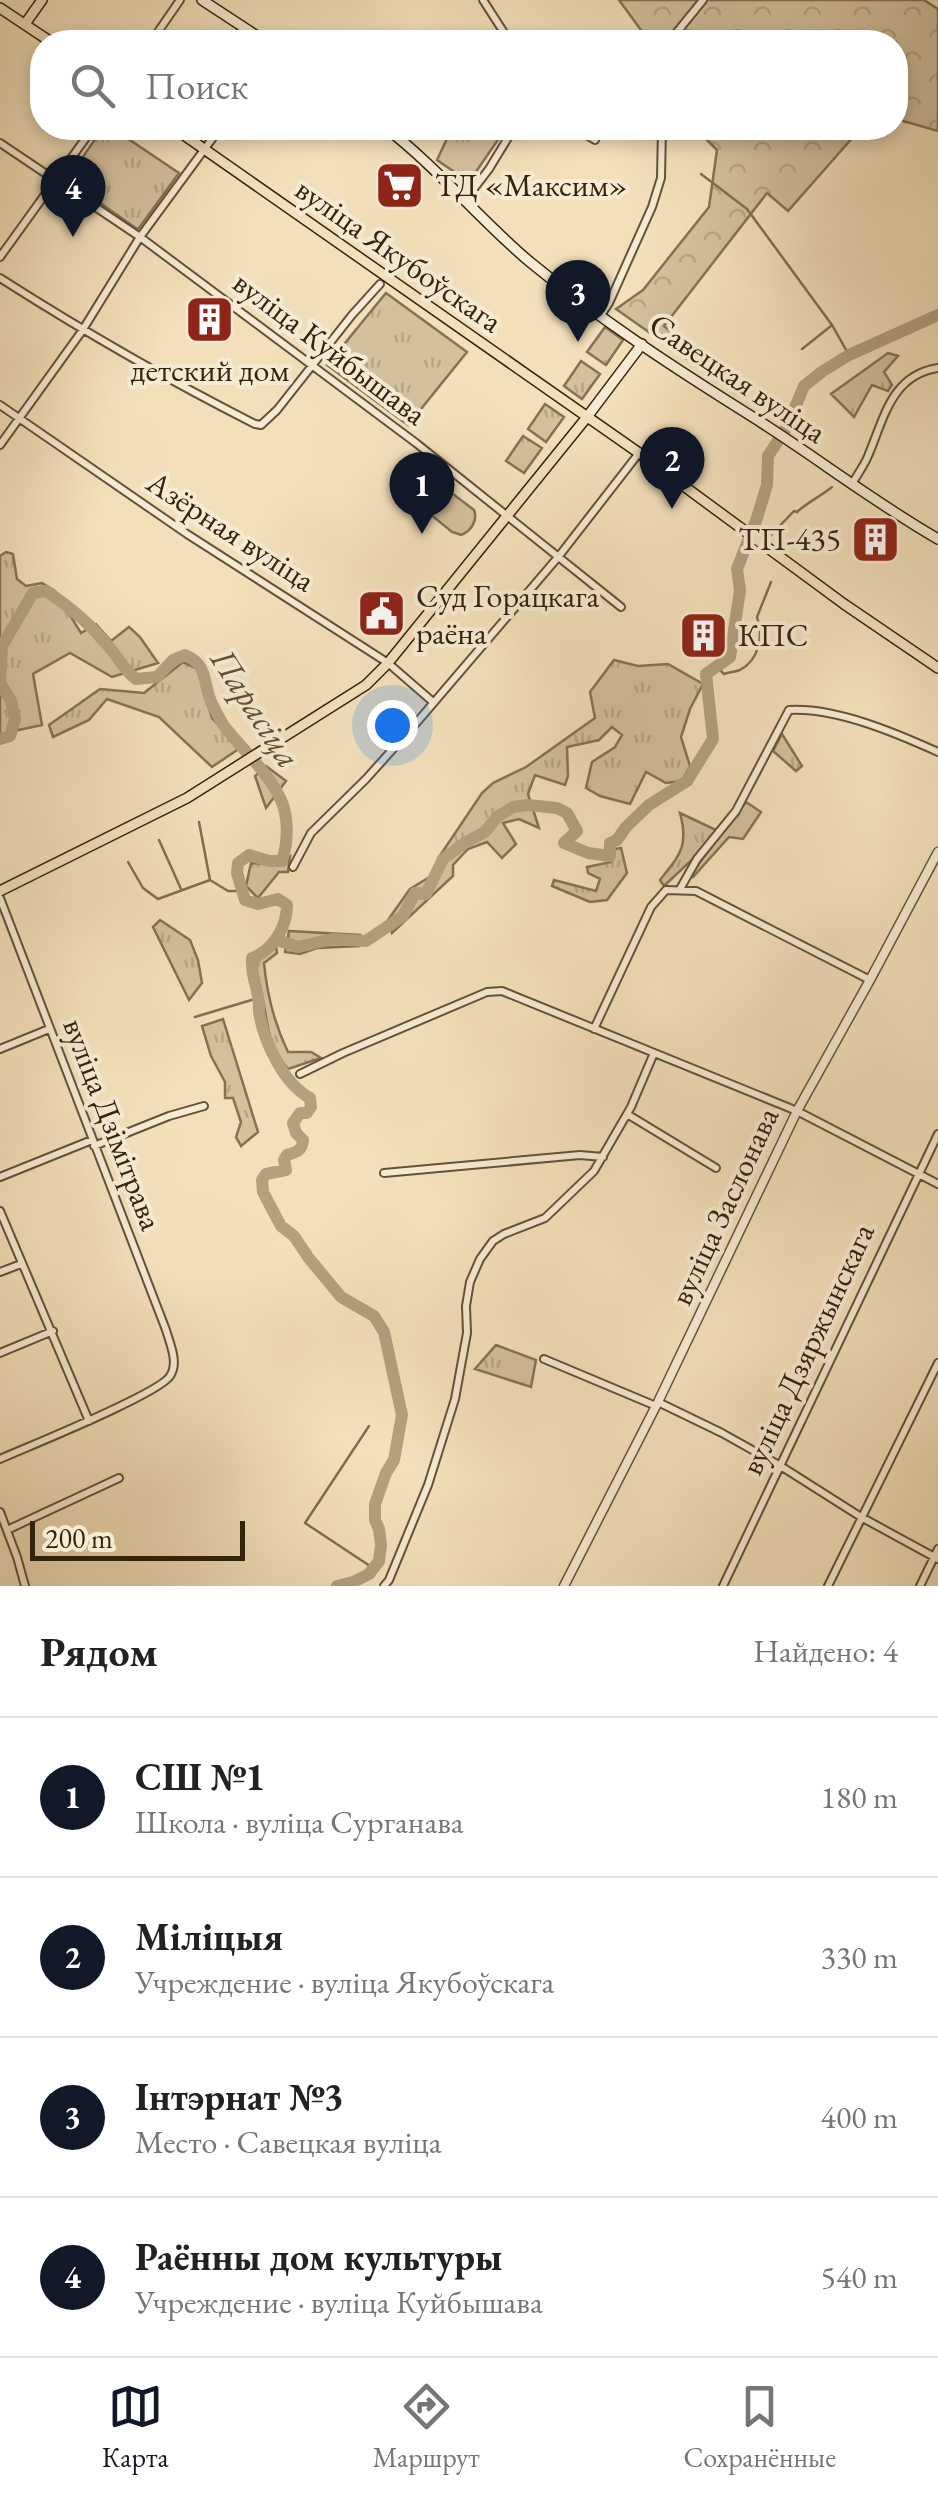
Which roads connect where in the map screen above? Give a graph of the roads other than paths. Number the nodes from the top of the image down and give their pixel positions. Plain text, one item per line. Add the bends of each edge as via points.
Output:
1 (42, 0) edge
2 (180, 0) edge
3 (202, 0) edge
4 (482, 0) edge
5 (703, 0) edge
6 (0, 8) edge
7 (25, 24) junction
8 (34, 30) edge
9 (159, 30) edge
10 (248, 30) edge
11 (502, 30) edge
12 (679, 30) edge
13 (83, 140) edge
14 (191, 140) edge
15 (211, 140) edge
16 (400, 140) edge
17 (506, 140) edge
18 (662, 140) edge
19 (0, 144) edge
20 (204, 149) junction
21 (55, 180) junction
22 (466, 199) junction
23 (140, 238) junction
24 (0, 257) edge
25 (0, 278) edge
26 (380, 284) dead end
27 (601, 314) junction
28 (82, 331) junction
29 (642, 344) junction
30 (312, 367) junction
31 (938, 368) edge
32 (0, 404) edge
33 (587, 417) junction
34 (20, 419) junction
35 (0, 445) edge
36 (640, 454) junction
37 (851, 485) junction
38 (508, 515) junction
39 (938, 539) edge
40 (559, 556) junction
41 (620, 607) dead end
42 (388, 663) junction
43 (938, 668) edge
44 (433, 702) junction
45 (938, 752) edge
46 (938, 852) edge
47 (293, 867) dead end
48 (680, 889) junction
49 (0, 894) edge
50 (870, 980) junction
51 (49, 1029) junction
52 (594, 1029) junction
53 (0, 1048) edge
54 (654, 1054) junction
55 (300, 1074) dead end
56 (204, 1106) dead end
57 (796, 1111) junction
58 (627, 1114) junction
59 (938, 1134) edge
60 (93, 1143) junction
61 (603, 1157) junction
62 (716, 1168) dead end
63 (384, 1172) dead end
64 (918, 1173) junction
65 (0, 1177) edge
66 (938, 1184) edge
67 (0, 1212) edge
68 (21, 1264) junction
69 (0, 1272) edge
70 (52, 1331) junction
71 (0, 1353) edge
72 (544, 1359) dead end
73 (938, 1362) edge
74 (658, 1404) junction
75 (88, 1421) junction
76 (0, 1459) edge
77 (779, 1465) junction
78 (119, 1478) dead end
79 (0, 1512) edge
80 (862, 1517) junction
81 (7, 1530) junction
82 (937, 1555) edge
83 (25, 1586) edge
84 (384, 1586) edge
85 (564, 1586) edge
86 (723, 1586) edge
87 (828, 1586) edge
88 (920, 1586) edge

1 - 7 main road
2 - 9 street
3 - 10 main road
4 - 11 street
5 - 12 street
6 - 7 main road
7 - 8 main road
13 - 21 street
14 - 20 main road, вуліца Якубоўскага
15 - 20 street
16 - 22 main road, Савецкая вуліца
17 - 22 street
18 - 27 street via 652,207
19 - 21 street, вуліца Куйбышава
20 - 23 street
20 - 33 main road, вуліца Якубоўскага
21 - 23 street, вуліца Куйбышава
21 - 24 street
22 - 27 main road, Савецкая вуліца via 532,263
23 - 28 street
23 - 30 street, вуліца Куйбышава
25 - 28 street
26 - 30 street
27 - 29 main road, Савецкая вуліца
28 - 30 street via 256,424 266,423
28 - 34 street
29 - 33 main road
29 - 37 main road, Савецкая вуліца
30 - 38 street, вуліца Куйбышава
31 - 37 street via 910,377
32 - 34 street, Азёрная вуліца
33 - 36 main road, вуліца Якубоўскага
33 - 38 main road
34 - 35 street
34 - 42 street, Азёрная вуліца
36 - 40 street
36 - 43 main road, вуліца Якубоўскага
37 - 39 main road, Савецкая вуліца
38 - 40 street, вуліца Куйбышава
38 - 42 main road
40 - 41 street, вуліца Куйбышава
40 - 44 street
42 - 44 street, Азёрная вуліца
42 - 49 main road via 366,685 187,798
44 - 47 street via 311,833
45 - 48 street via 841,717 789,710 736,810
46 - 50 street, вуліца Заслонава
48 - 50 street via 716,900
48 - 52 street via 666,890 650,907
49 - 51 street, вуліца Дзімітрава
50 - 57 street, вуліца Заслонава
51 - 53 street
51 - 60 street, вуліца Дзімітрава
52 - 54 street
52 - 55 street via 502,991 486,992
54 - 57 street
54 - 58 street
56 - 60 street
57 - 64 street
57 - 74 street, вуліца Заслонава
58 - 61 street
58 - 62 street
59 - 64 street, вуліца Дзяржынскага
60 - 65 street
60 - 75 street, вуліца Дзімітрава via 166,1330 173,1370 156,1388
61 - 63 street
61 - 84 street via 545,1218 492,1241 480,1259 470,1282 455,1399
64 - 66 street
64 - 77 street, вуліца Дзяржынскага
67 - 68 street
68 - 69 street
68 - 70 street
70 - 71 street
70 - 75 street
72 - 74 street
73 - 80 street
74 - 77 street
74 - 85 street, вуліца Заслонава
75 - 76 street
77 - 80 street
77 - 86 street, вуліца Дзяржынскага
78 - 81 street
79 - 81 street
80 - 82 street
80 - 87 street
81 - 83 street
82 - 88 street

